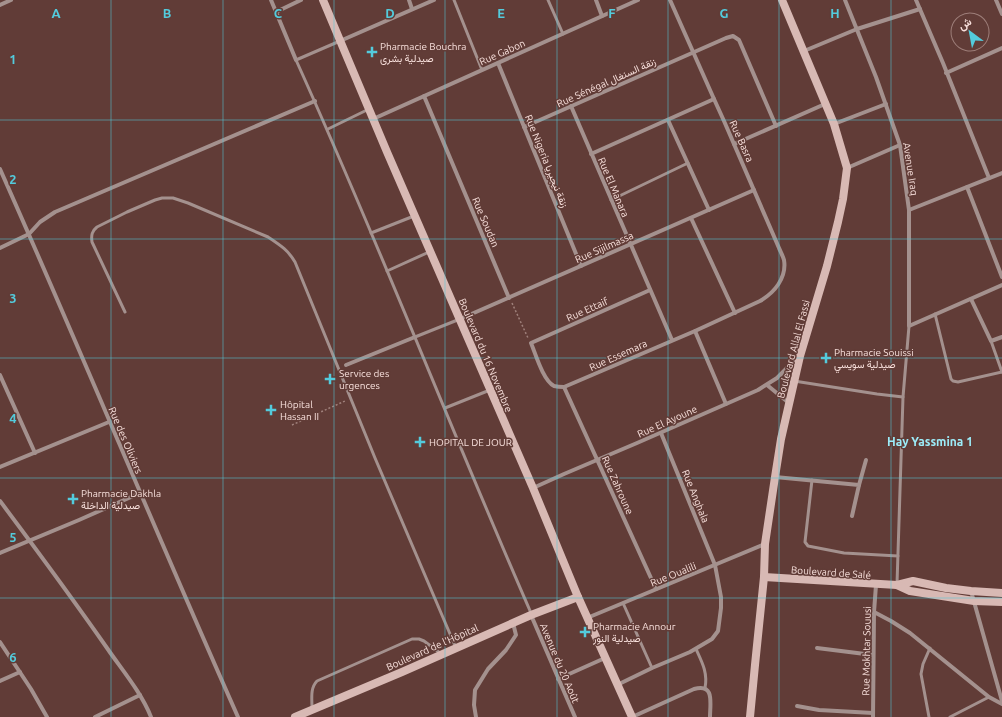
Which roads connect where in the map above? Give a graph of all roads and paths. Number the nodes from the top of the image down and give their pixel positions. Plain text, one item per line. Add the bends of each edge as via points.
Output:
1 (11, 0) edge
2 (271, 0) edge
3 (301, 0) edge
4 (323, 0) edge
5 (409, 0) edge
6 (434, 0) edge
7 (454, 0) edge
8 (548, 0) edge
9 (596, 0) edge
10 (638, 0) edge
11 (670, 0) edge
12 (782, 0) edge
13 (845, 0) edge
14 (916, 0) edge
15 (996, 0) edge
16 (0, 6) edge
17 (412, 9) junction
18 (920, 9) junction
19 (276, 12) junction
20 (1002, 14) edge
21 (602, 16) junction
22 (857, 29) junction
23 (562, 34) junction
24 (340, 41) junction
25 (1002, 48) edge
26 (804, 51) junction
27 (694, 52) junction
28 (296, 60) junction
29 (498, 63) junction
30 (482, 70) junction
31 (946, 72) junction
32 (424, 96) junction
33 (714, 99) junction
34 (315, 102) junction
35 (826, 104) junction
36 (886, 104) junction
37 (571, 106) junction
38 (369, 109) junction
39 (374, 119) junction
40 (668, 120) junction
41 (834, 124) junction
42 (776, 126) junction
43 (524, 127) junction
44 (328, 129) junction
45 (734, 144) junction
46 (900, 145) junction
47 (591, 154) junction
48 (688, 163) junction
49 (846, 168) junction
50 (0, 169) edge
51 (1002, 172) edge
52 (989, 178) junction
53 (967, 187) junction
54 (754, 190) junction
55 (611, 200) junction
56 (709, 210) junction
57 (909, 210) junction
58 (415, 215) junction
59 (690, 218) junction
60 (371, 233) junction
61 (29, 234) junction
62 (630, 244) junction
63 (0, 248) edge
64 (430, 252) junction
65 (581, 266) junction
66 (387, 271) junction
67 (1002, 277) edge
68 (1002, 286) edge
69 (776, 289) joint
70 (650, 290) junction
71 (509, 298) junction
72 (971, 299) junction
73 (125, 312) dead end
74 (735, 312) junction
75 (935, 314) junction
76 (460, 319) junction
77 (909, 326) junction
78 (695, 331) junction
79 (415, 337) junction
80 (1002, 337) edge
81 (672, 340) junction
82 (991, 341) junction
83 (531, 343) junction
84 (800, 356) junction
85 (346, 365) dead end
86 (1002, 372) edge
87 (0, 375) edge
88 (794, 381) junction
89 (766, 385) junction
90 (564, 387) junction
91 (490, 390) junction
92 (903, 397) junction
93 (351, 399) junction
94 (789, 403) junction
95 (726, 404) junction
96 (445, 408) junction
97 (109, 422) junction
98 (292, 425) dead end
99 (661, 433) junction
100 (35, 453) junction
101 (598, 460) junction
102 (866, 460) dead end
103 (0, 467) edge
104 (775, 477) junction
105 (812, 480) junction
106 (859, 485) junction
107 (532, 488) junction
108 (140, 493) junction
109 (0, 501) edge
110 (852, 516) dead end
111 (30, 541) junction
112 (766, 544) junction
113 (0, 553) edge
114 (898, 556) junction
115 (715, 565) junction
116 (764, 577) junction
117 (876, 585) junction
118 (897, 586) junction
119 (656, 589) junction
120 (971, 591) junction
121 (1002, 593) edge
122 (578, 597) junction
123 (974, 601) junction
124 (1002, 602) edge
125 (623, 603) junction
126 (874, 612) junction
127 (531, 614) junction
128 (587, 618) junction
129 (513, 623) junction
130 (0, 642) edge
131 (456, 648) junction
132 (817, 648) dead end
133 (930, 648) junction
134 (696, 649) junction
135 (442, 654) junction
136 (873, 655) junction
137 (605, 658) junction
138 (652, 668) junction
139 (20, 672) junction
140 (558, 678) junction
141 (0, 681) edge
142 (617, 685) junction
143 (705, 688) junction
144 (140, 695) junction
145 (989, 697) junction
146 (1002, 701) edge
147 (1002, 704) edge
148 (797, 706) dead end
149 (312, 710) junction
150 (873, 715) edge
151 (47, 717) edge
152 (95, 717) edge
153 (151, 717) edge
154 (238, 717) edge
155 (295, 717) edge
156 (476, 717) edge
157 (575, 717) edge
158 (632, 717) edge
159 (710, 717) edge
160 (750, 717) edge
161 (929, 717) edge
162 (950, 717) edge

1 - 16 street
2 - 19 street
3 - 19 street
4 - 24 street, Boulevard du 16 Novembre
5 - 17 street
6 - 17 street
7 - 30 lane
8 - 23 lane
9 - 21 street
10 - 21 street, Rue Gabon
11 - 27 street, Rue Basra
12 - 26 street, Boulevard Allal El Fassi
13 - 22 street, Avenue Iraq
14 - 18 street
15 - 20 street
17 - 24 street
18 - 22 street
18 - 31 street
19 - 28 street
21 - 23 street, Rue Gabon
22 - 26 street
22 - 36 street, Avenue Iraq
23 - 29 street, Rue Gabon
24 - 28 lane
24 - 38 street, Boulevard du 16 Novembre
25 - 31 street
26 - 35 street, Boulevard Allal El Fassi
27 - 33 street, Rue Basra
27 - 37 street, Rue Sénégal زنقة السنغال
27 - 42 street, Rue Sénégal زنقة السنغال via 733,36 739,40
28 - 34 lane
29 - 30 street, Rue Gabon
29 - 43 street, Rue Nigeria زنقة نيجيريا
30 - 32 street, Rue Gabon
31 - 52 street
32 - 39 street, Rue Gabon
32 - 71 street, Rue Soudan
33 - 40 street
33 - 45 street, Rue Basra
34 - 44 lane
34 - 61 street via 55,212 40,222
35 - 41 street, Boulevard Allal El Fassi
35 - 42 street
36 - 41 street
36 - 46 street, Avenue Iraq
37 - 43 street, Rue Sénégal زنقة السنغال
37 - 47 street, Rue El Manara
38 - 39 street, Boulevard du 16 Novembre
38 - 44 lane
39 - 58 street, Boulevard du 16 Novembre
40 - 47 street
40 - 48 street
41 - 49 street, Boulevard Allal El Fassi
42 - 45 street
43 - 65 street, Rue Nigeria زنقة نيجيريا
44 - 60 lane
45 - 54 street, Rue Basra
46 - 49 street
46 - 57 street, Avenue Iraq
47 - 55 street, Rue El Manara
48 - 55 lane
48 - 56 street
49 - 84 street, Boulevard Allal El Fassi via 838,222
50 - 61 street, Rue des Oliviers
51 - 52 street
52 - 53 street
53 - 57 street
53 - 67 street
54 - 56 street, Rue Sijilmassa
54 - 69 street, Rue Basra via 784,260 783,274
55 - 62 street, Rue El Manara
56 - 59 street, Rue Sijilmassa
57 - 77 street, Avenue Iraq
58 - 60 lane
58 - 64 street, Boulevard du 16 Novembre
59 - 62 street, Rue Sijilmassa
59 - 74 street
60 - 66 lane
61 - 63 street
61 - 97 street, Rue des Oliviers
62 - 65 street, Rue Sijilmassa
62 - 70 street, Rue El Manara
64 - 66 lane
64 - 76 street, Boulevard du 16 Novembre
65 - 71 street, Rue Sijilmassa
66 - 79 lane
68 - 72 street
69 - 74 street, Rue Essemara via 766,298
70 - 81 street, Rue El Manara
70 - 83 street, Rue Ettaif
71 - 76 street, Rue Sijilmassa
71 - 83 path
72 - 75 street
72 - 82 street
73 - 93 lane via 92,242 92,233 97,227 127,212 162,198 173,198 188,203 268,237 290,254
74 - 78 street, Rue Essemara
75 - 77 street
75 - 86 lane via 953,381
76 - 79 lane
76 - 91 street, Boulevard du 16 Novembre
77 - 92 lane
78 - 81 street, Rue Essemara
78 - 95 street
79 - 85 street
79 - 96 lane
80 - 82 street
81 - 90 street, Rue Essemara
82 - 86 lane
83 - 90 street via 544,375 554,386
84 - 88 street, Boulevard Allal El Fassi
84 - 89 street, Rue El Ayoune
87 - 100 street
88 - 92 lane
88 - 94 street, Boulevard Allal El Fassi
89 - 94 street
89 - 95 street, Rue El Ayoune
90 - 101 street, Rue Zahroune
91 - 96 lane
91 - 107 street, Boulevard du 16 Novembre
92 - 114 lane
93 - 98 path
93 - 131 lane
94 - 104 street, Boulevard Allal El Fassi
95 - 99 street, Rue El Ayoune
96 - 127 lane
97 - 100 street
97 - 108 street, Rue des Oliviers
99 - 101 street, Rue El Ayoune
99 - 115 street, Rue Anghala
100 - 103 street
101 - 107 street, Rue El Ayoune
101 - 119 street, Rue Zahroune
102 - 106 street
104 - 105 street
104 - 112 street, Boulevard Allal El Fassi
105 - 106 street
105 - 114 lane via 805,542 808,546 844,553
106 - 110 street
107 - 122 street, Boulevard du 16 Novembre
108 - 111 street
108 - 154 street, Rue des Oliviers
109 - 111 street
111 - 113 street
111 - 144 street
112 - 115 street, Rue Oualili
112 - 116 street, Boulevard Allal El Fassi
114 - 118 lane
115 - 119 street, Rue Oualili
115 - 134 street, Rue Anghala via 721,602 718,631 712,639
116 - 117 street, Boulevard de Salé
116 - 160 street, Boulevard Allal El Fassi
117 - 118 street, Boulevard de Salé
117 - 126 street, Rue Mokhtar Souusi
118 - 120 street, Boulevard de Salé via 913,581
118 - 123 street, Boulevard de Salé via 910,591
119 - 125 street, Rue Oualili
120 - 121 street, Boulevard de Salé
120 - 123 street
122 - 127 street, Boulevard de l'Hôpital
122 - 128 street, Boulevard du 16 Novembre
123 - 124 street, Boulevard de Salé
123 - 146 street
125 - 128 street, Rue Oualili
125 - 138 lane
126 - 133 street via 899,625
126 - 136 street, Rue Mokhtar Souusi
127 - 129 street, Boulevard de l'Hôpital
127 - 140 street, Avenue du 20 Août
128 - 137 street, Boulevard du 16 Novembre
129 - 131 street, Boulevard de l'Hôpital
129 - 156 street via 516,635 488,669 475,690
130 - 139 street
131 - 135 street, Boulevard de l'Hôpital
132 - 136 street
133 - 145 street
133 - 161 lane via 921,674
134 - 138 street, Rue Anghala
134 - 143 lane via 706,676
135 - 149 street, Boulevard de l'Hôpital
135 - 149 lane via 424,641 412,639 317,681 312,688
136 - 150 street, Rue Mokhtar Souusi
137 - 140 street
137 - 142 street, Boulevard du 16 Novembre
138 - 142 street, Rue Anghala
139 - 141 street
139 - 151 street
140 - 157 street, Avenue du 20 Août
142 - 158 street, Boulevard du 16 Novembre
143 - 158 street via 694,689
143 - 159 street via 709,692
144 - 152 street
144 - 153 street
145 - 147 street
145 - 162 lane
148 - 150 street
149 - 155 street, Boulevard de l'Hôpital

